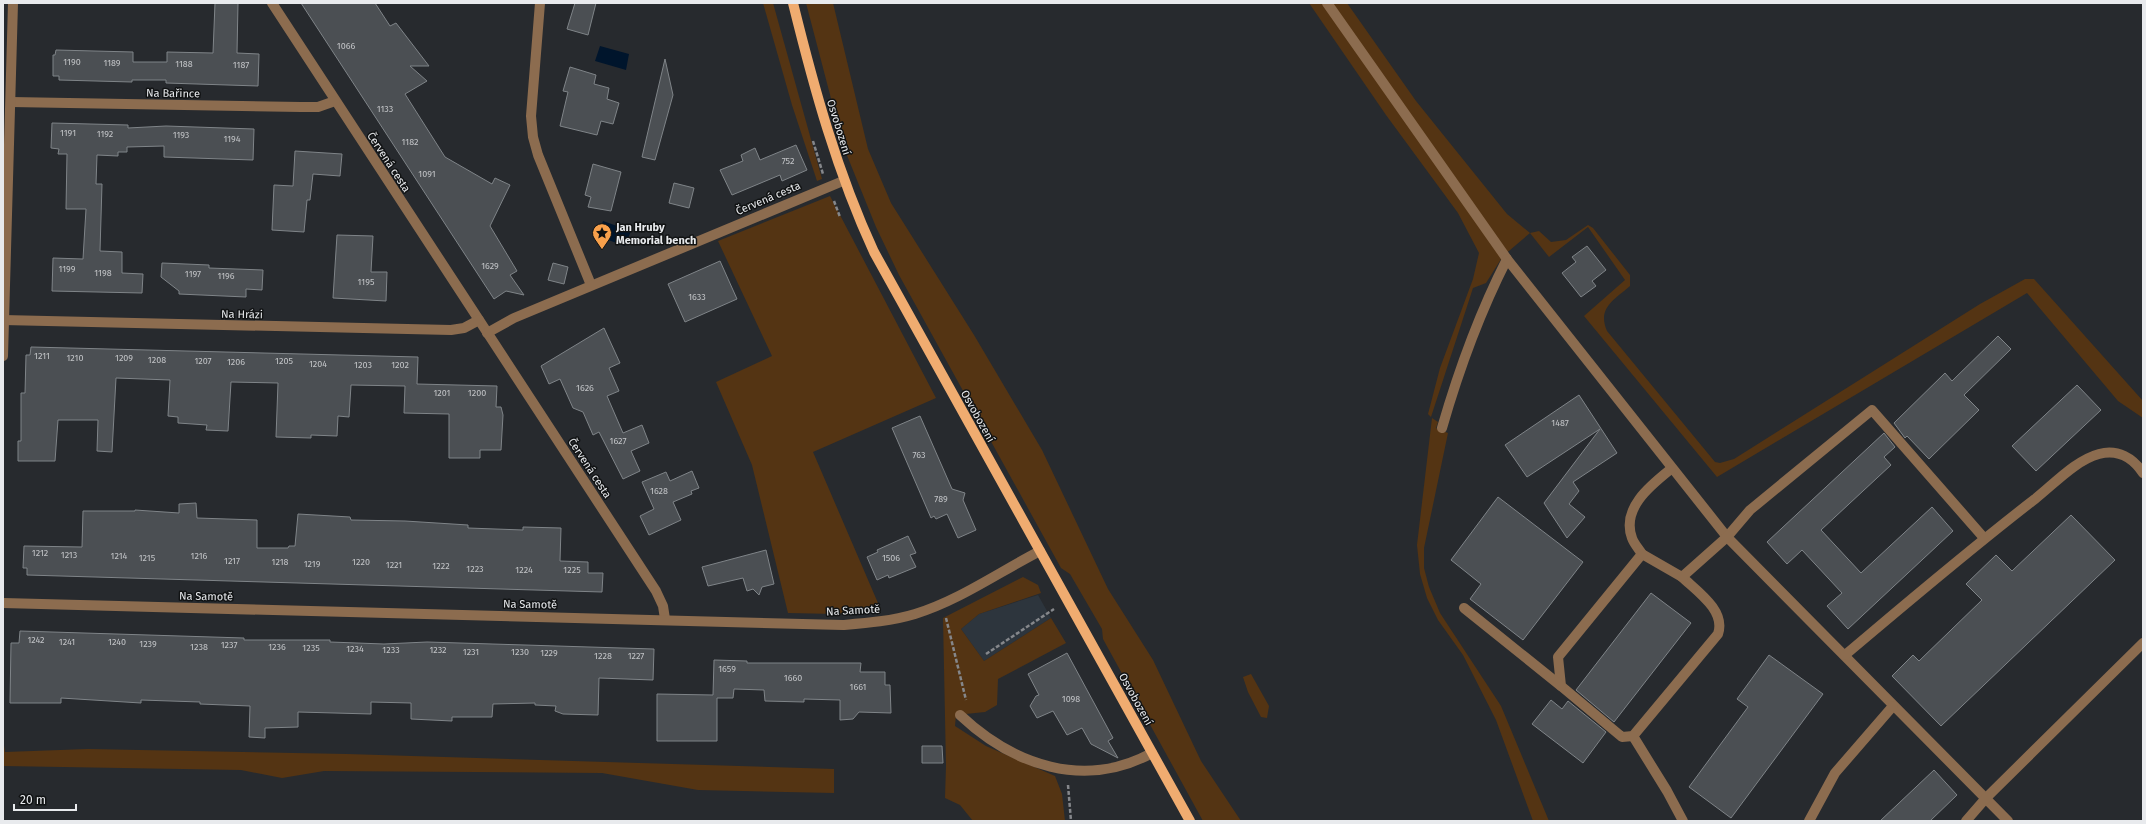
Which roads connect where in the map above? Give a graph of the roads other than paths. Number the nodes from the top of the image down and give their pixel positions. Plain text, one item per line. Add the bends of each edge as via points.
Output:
1 (13, 3) edge
2 (272, 3) edge
3 (540, 3) edge
4 (793, 3) edge
5 (1327, 3) edge
6 (335, 101) junction
7 (10, 102) junction
8 (844, 181) junction
9 (1506, 259) junction
10 (591, 285) junction
11 (3, 320) edge
12 (478, 320) junction
13 (487, 333) junction
14 (3, 356) edge
15 (1442, 428) dead end
16 (1671, 469) junction
17 (2143, 473) edge
18 (1727, 537) junction
19 (1984, 538) junction
20 (1040, 551) junction
21 (1642, 554) junction
22 (1682, 577) junction
23 (3, 602) edge
24 (1464, 608) dead end
25 (665, 619) junction
26 (2143, 643) edge
27 (1845, 655) junction
28 (1561, 686) junction
29 (1893, 706) junction
30 (963, 718) road end
31 (1633, 736) junction
32 (1152, 753) junction
33 (1986, 798) junction
34 (1190, 821) edge
35 (1683, 821) edge
36 (1809, 821) edge
37 (1966, 821) edge
38 (2008, 821) edge

1 - 7 street
2 - 6 street, Červená cesta
3 - 10 street via 532,116 533,137
4 - 8 main road, Osvobození via 818,98
5 - 9 street
6 - 7 street, Na Bařince via 323,106 307,107
6 - 12 street, Červená cesta
7 - 11 street
8 - 10 street, Červená cesta
8 - 20 main road, Osvobození via 885,273
9 - 15 street via 1463,358
9 - 16 street
10 - 13 street, Červená cesta via 514,318
11 - 12 street, Na Hrázi via 452,330 464,328
11 - 14 street
12 - 13 street, Červená cesta
13 - 25 street, Červená cesta via 656,591 663,606
16 - 18 street
16 - 21 street via 1644,492 1633,510 1632,538
17 - 19 street via 2133,460 2125,455 2113,452 2099,454 2078,465
18 - 19 street via 1750,510 1872,410
18 - 22 street
18 - 27 street
19 - 27 street
20 - 25 street, Na Samotě via 942,604 904,618 843,625
20 - 32 main road, Osvobození
21 - 22 street
21 - 28 street via 1558,657
22 - 31 street via 1717,612 1721,627 1718,634
23 - 25 street, Na Samotě
24 - 28 street
26 - 33 street
27 - 29 street
28 - 31 street via 1622,737
29 - 33 street
29 - 36 street via 1835,773
30 - 32 street via 998,745 1048,766 1070,770 1114,769
31 - 35 street via 1668,791
32 - 34 main road, Osvobození
33 - 37 street
33 - 38 street

